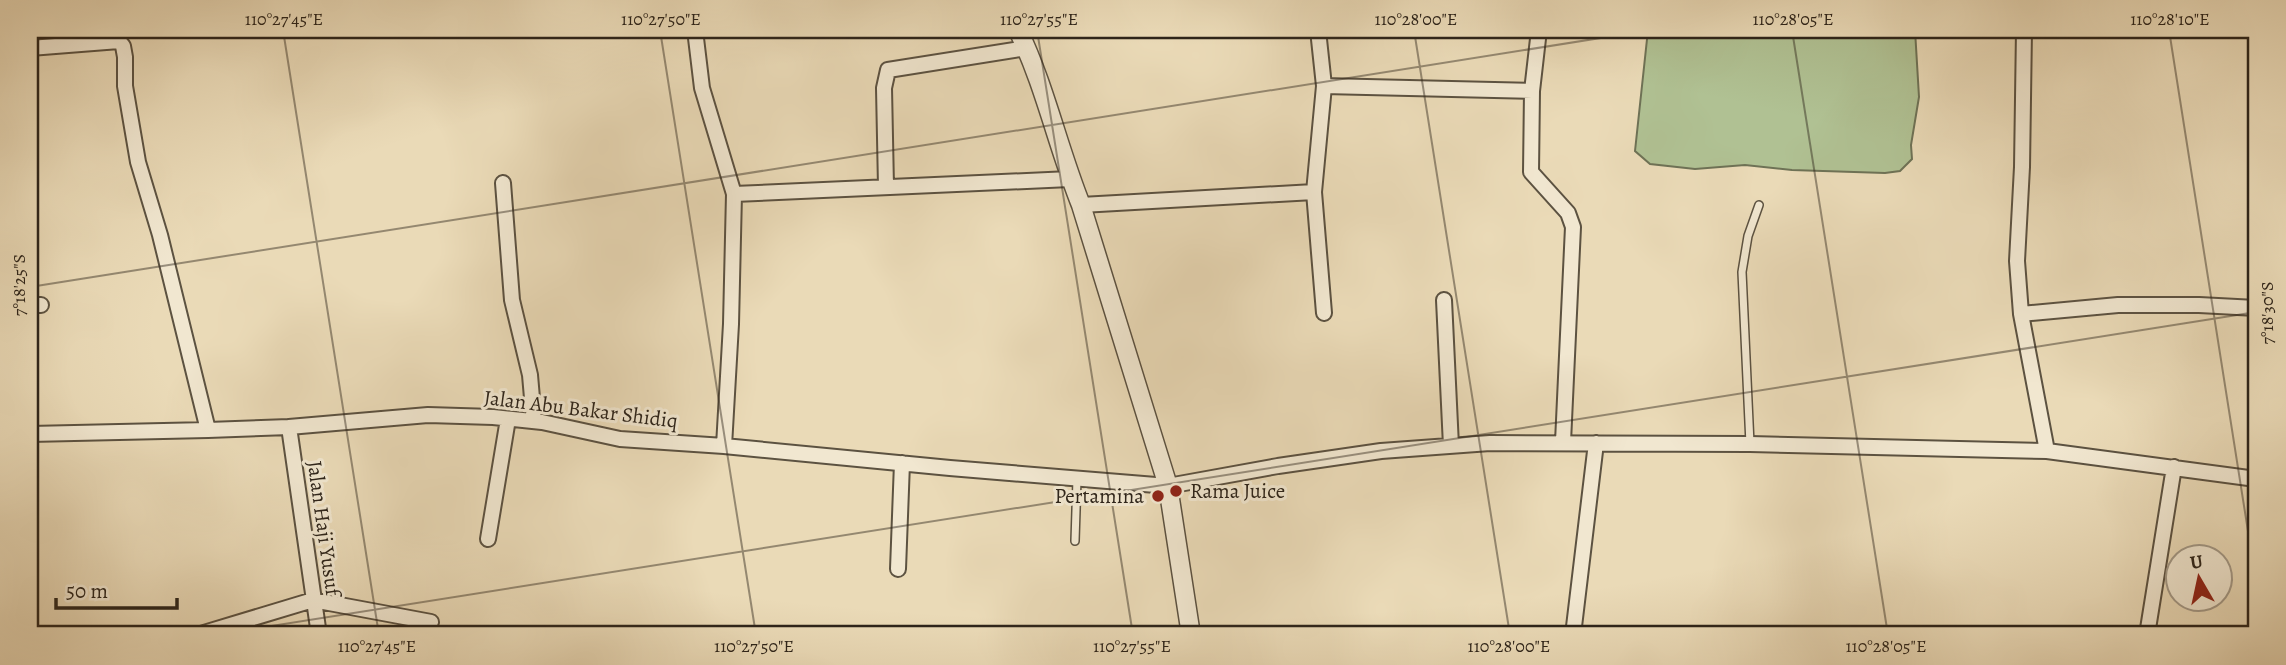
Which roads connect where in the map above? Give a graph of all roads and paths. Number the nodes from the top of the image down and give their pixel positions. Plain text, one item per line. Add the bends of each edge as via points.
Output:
1 (695, 30) edge
2 (1018, 30) edge
3 (1318, 30) edge
4 (1539, 30) edge
5 (2024, 30) edge
6 (1027, 47) junction
7 (30, 48) edge
8 (1324, 86) junction
9 (1532, 91) junction
10 (1070, 179) junction
11 (503, 183) dead end
12 (886, 187) junction
13 (1314, 192) junction
14 (734, 194) junction
15 (1081, 205) junction
16 (1759, 205) dead end
17 (1444, 300) dead end
18 (2256, 308) edge
19 (1324, 313) dead end
20 (2021, 314) junction
21 (508, 419) junction
22 (534, 421) junction
23 (289, 427) junction
24 (208, 430) junction
25 (30, 434) edge
26 (1563, 442) junction
27 (1596, 443) junction
28 (1750, 443) junction
29 (724, 446) junction
30 (1451, 446) junction
31 (2047, 451) junction
32 (902, 463) junction
33 (2175, 467) junction
34 (1077, 478) junction
35 (2256, 479) edge
36 (1168, 486) junction
37 (488, 539) dead end
38 (1075, 541) dead end
39 (898, 569) dead end
40 (313, 600) junction
41 (431, 622) dead end
42 (30, 631) edge
43 (34, 635) edge
44 (197, 635) edge
45 (319, 635) edge
46 (1191, 635) edge
47 (1573, 635) edge
48 (2147, 635) edge

1 - 14 street via 702,88
2 - 6 street
3 - 8 street
4 - 9 street
5 - 20 street via 2017,261
6 - 10 street
6 - 12 street via 888,70 884,88
7 - 24 street via 119,41 123,46 138,162
8 - 9 street
8 - 13 street
9 - 26 street via 1531,172 1568,214 1573,227
10 - 12 street
10 - 15 street
11 - 22 street via 512,300 530,374
12 - 14 street
13 - 15 street
13 - 19 street
14 - 29 street
15 - 36 street
16 - 28 lane via 1742,272
17 - 30 street
18 - 20 street via 2118,305
20 - 31 street
21 - 22 street, Jalan Abu Bakar Shidiq
21 - 23 street, Jalan Abu Bakar Shidiq via 428,415
21 - 37 street
22 - 29 street, Jalan Abu Bakar Shidiq via 620,439
23 - 24 street, Jalan Abu Bakar Shidiq
23 - 40 street, Jalan Haji Yusuf
24 - 25 street, Jalan Abu Bakar Shidiq
26 - 27 street, Jalan Abu Bakar Shidiq
26 - 30 street, Jalan Abu Bakar Shidiq
27 - 28 street, Jalan Abu Bakar Shidiq
27 - 47 street
28 - 31 street, Jalan Abu Bakar Shidiq
29 - 32 street, Jalan Abu Bakar Shidiq
30 - 36 street, Jalan Abu Bakar Shidiq via 1381,451
31 - 33 street, Jalan Abu Bakar Shidiq
32 - 34 street, Jalan Abu Bakar Shidiq
32 - 39 street
33 - 35 street, Jalan Abu Bakar Shidiq
33 - 48 street
34 - 36 street, Jalan Abu Bakar Shidiq
34 - 38 lane
36 - 46 street
40 - 41 street
40 - 44 street
40 - 45 street, Jalan Haji Yusuf
42 - 43 street

